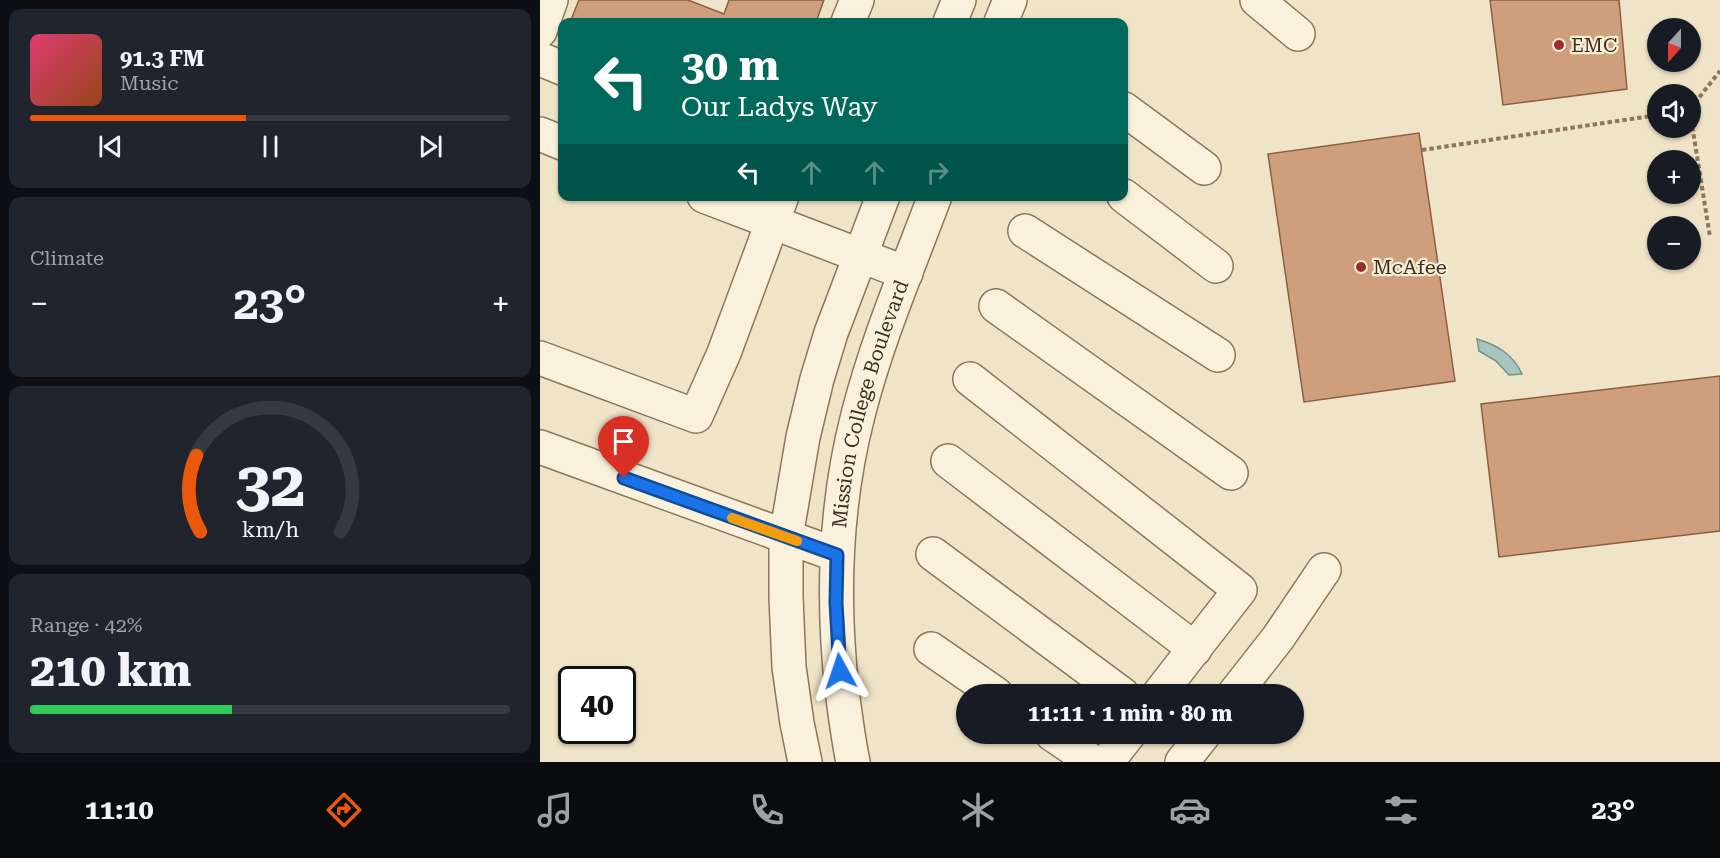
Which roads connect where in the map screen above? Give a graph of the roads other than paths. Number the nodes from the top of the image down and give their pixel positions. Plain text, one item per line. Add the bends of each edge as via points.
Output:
1 (551, 0) edge
2 (856, 0) edge
3 (959, 0) edge
4 (1010, 0) edge
5 (1257, 0) edge
6 (849, 18) edge
7 (952, 18) edge
8 (1003, 18) edge
9 (540, 31) edge
10 (1298, 34) dead end
11 (540, 59) edge
12 (558, 66) edge
13 (1128, 112) edge
14 (540, 134) edge
15 (558, 141) edge
16 (1204, 168) dead end
17 (1128, 199) edge
18 (730, 201) edge
19 (881, 201) edge
20 (926, 201) edge
21 (777, 210) edge
22 (1025, 231) dead end
23 (860, 255) junction
24 (1216, 266) dead end
25 (906, 273) junction
26 (996, 306) dead end
27 (1218, 355) dead end
28 (540, 358) edge
29 (970, 379) dead end
30 (540, 447) edge
31 (948, 461) dead end
32 (1231, 473) dead end
33 (786, 537) junction
34 (933, 554) dead end
35 (837, 555) junction
36 (1324, 570) dead end
37 (931, 649) dead end
38 (1195, 649) junction
39 (982, 684) edge
40 (1108, 684) edge
41 (1167, 684) edge
42 (1242, 684) edge
43 (1067, 744) edge
44 (1121, 744) edge
45 (1196, 744) edge
46 (805, 762) edge
47 (853, 762) edge
48 (1093, 762) edge
49 (1107, 762) edge
50 (1182, 762) edge

1 - 9 street
2 - 6 street
3 - 7 street
4 - 8 street
5 - 10 street
11 - 12 street
13 - 16 street
14 - 15 street
17 - 24 street
18 - 21 street
19 - 23 street
20 - 25 street, Mission College Boulevard
21 - 23 street
21 - 28 street via 724,353 696,416
22 - 27 street
23 - 25 street
23 - 33 street via 817,379
25 - 35 street, Mission College Boulevard via 858,416
26 - 32 street
29 - 38 street via 1240,590
30 - 33 street
31 - 38 street
33 - 35 street
33 - 46 street via 789,666
34 - 40 street
35 - 47 street, Mission College Boulevard via 838,653
36 - 42 street
37 - 39 street
38 - 41 street
43 - 48 street
44 - 49 street
45 - 50 street

